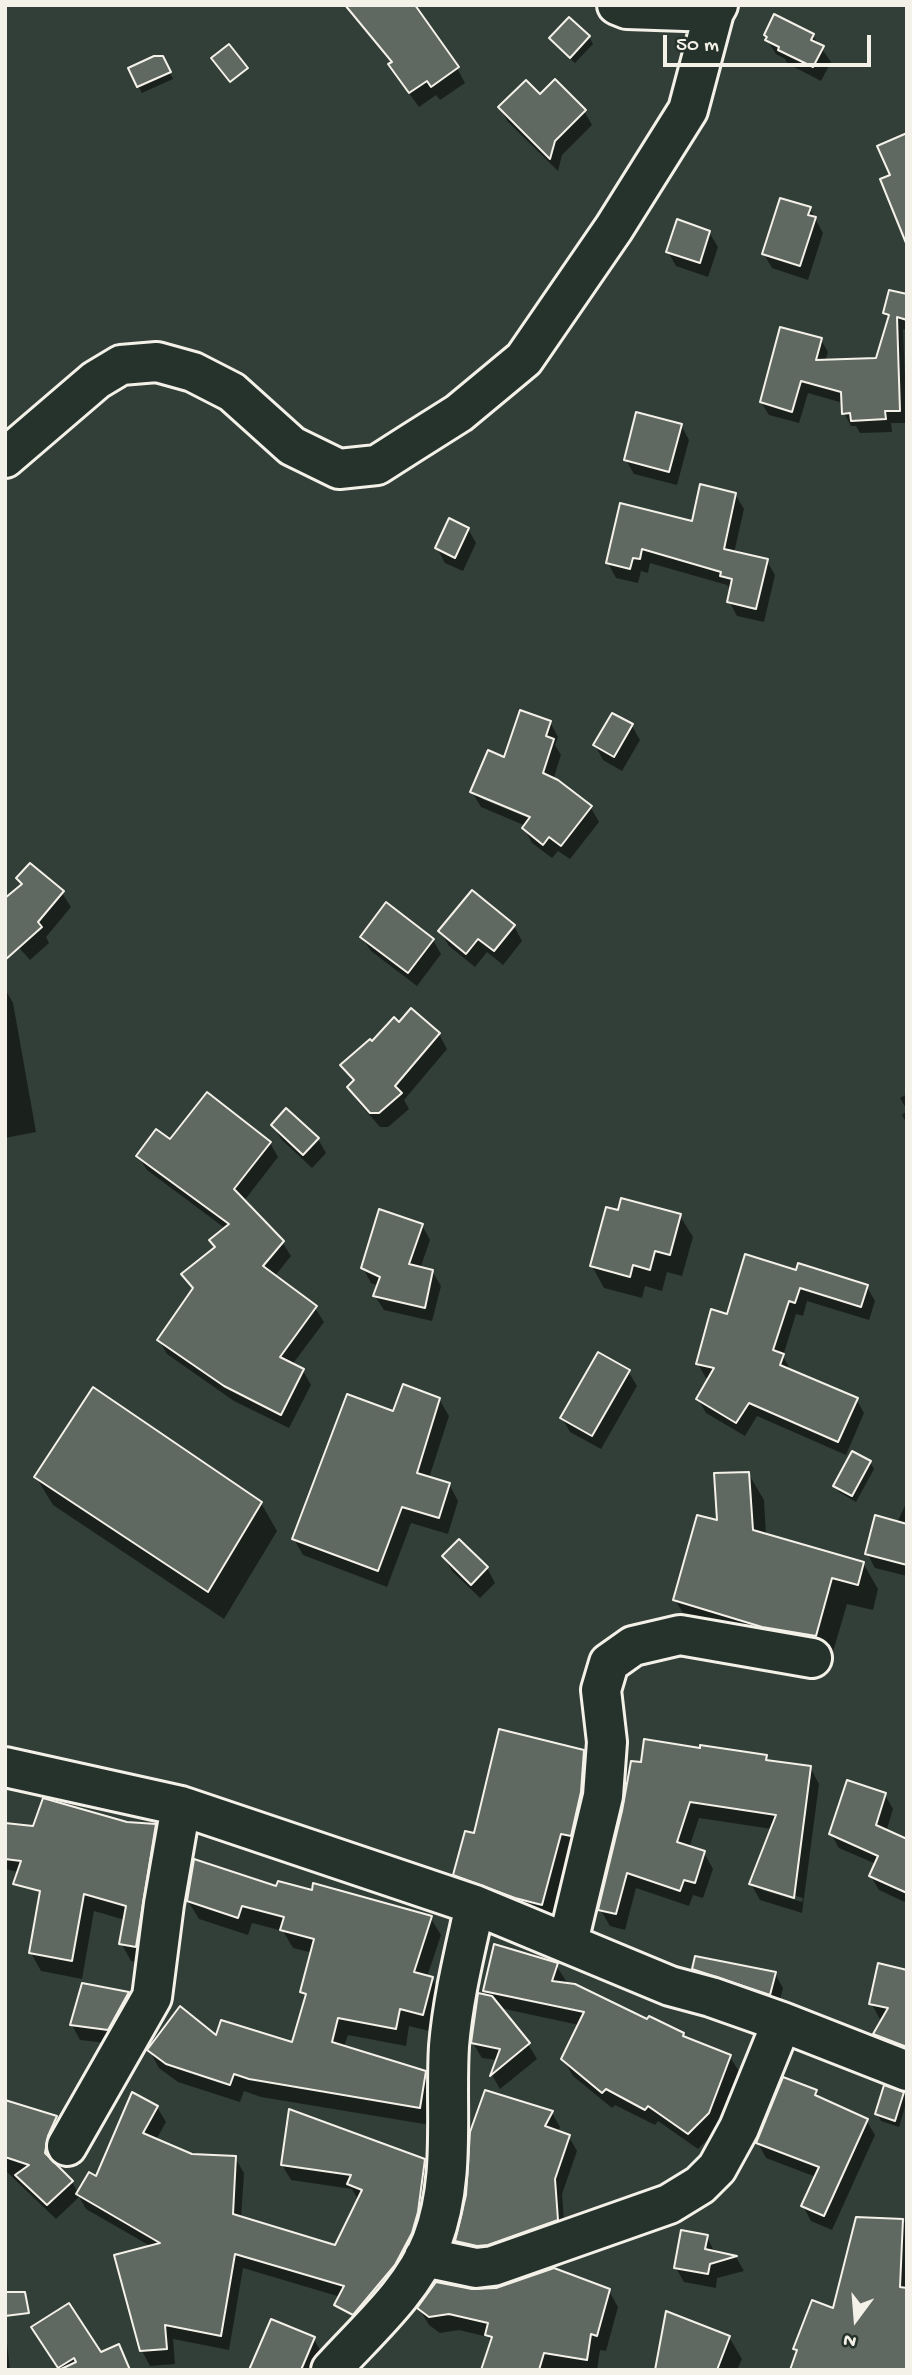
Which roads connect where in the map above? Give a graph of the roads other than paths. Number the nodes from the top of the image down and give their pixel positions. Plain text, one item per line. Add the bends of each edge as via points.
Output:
1 (617, 5) edge
2 (716, 9) edge
3 (5, 458) edge
4 (812, 1658) dead end
5 (5, 1767) edge
6 (181, 1806) junction
7 (475, 1905) junction
8 (568, 1942) junction
9 (782, 2022) junction
10 (907, 2071) edge
11 (67, 2146) dead end
12 (424, 2257) junction
13 (331, 2370) edge

1 - 2 street via 628,9
2 - 3 street via 688,110 614,228 524,359 459,413 377,464 339,469 292,446 232,392 192,372 157,362 121,365 96,380
4 - 8 street via 680,1635 633,1646 609,1663 601,1690 607,1742 603,1796
5 - 6 street
6 - 7 street
6 - 11 street via 152,1997
7 - 8 street
7 - 12 street via 449,2046 446,2185
8 - 9 street via 670,1986
9 - 10 street
9 - 12 street via 739,2128 717,2168 700,2185 669,2204 493,2266 476,2268
12 - 13 street via 393,2305

